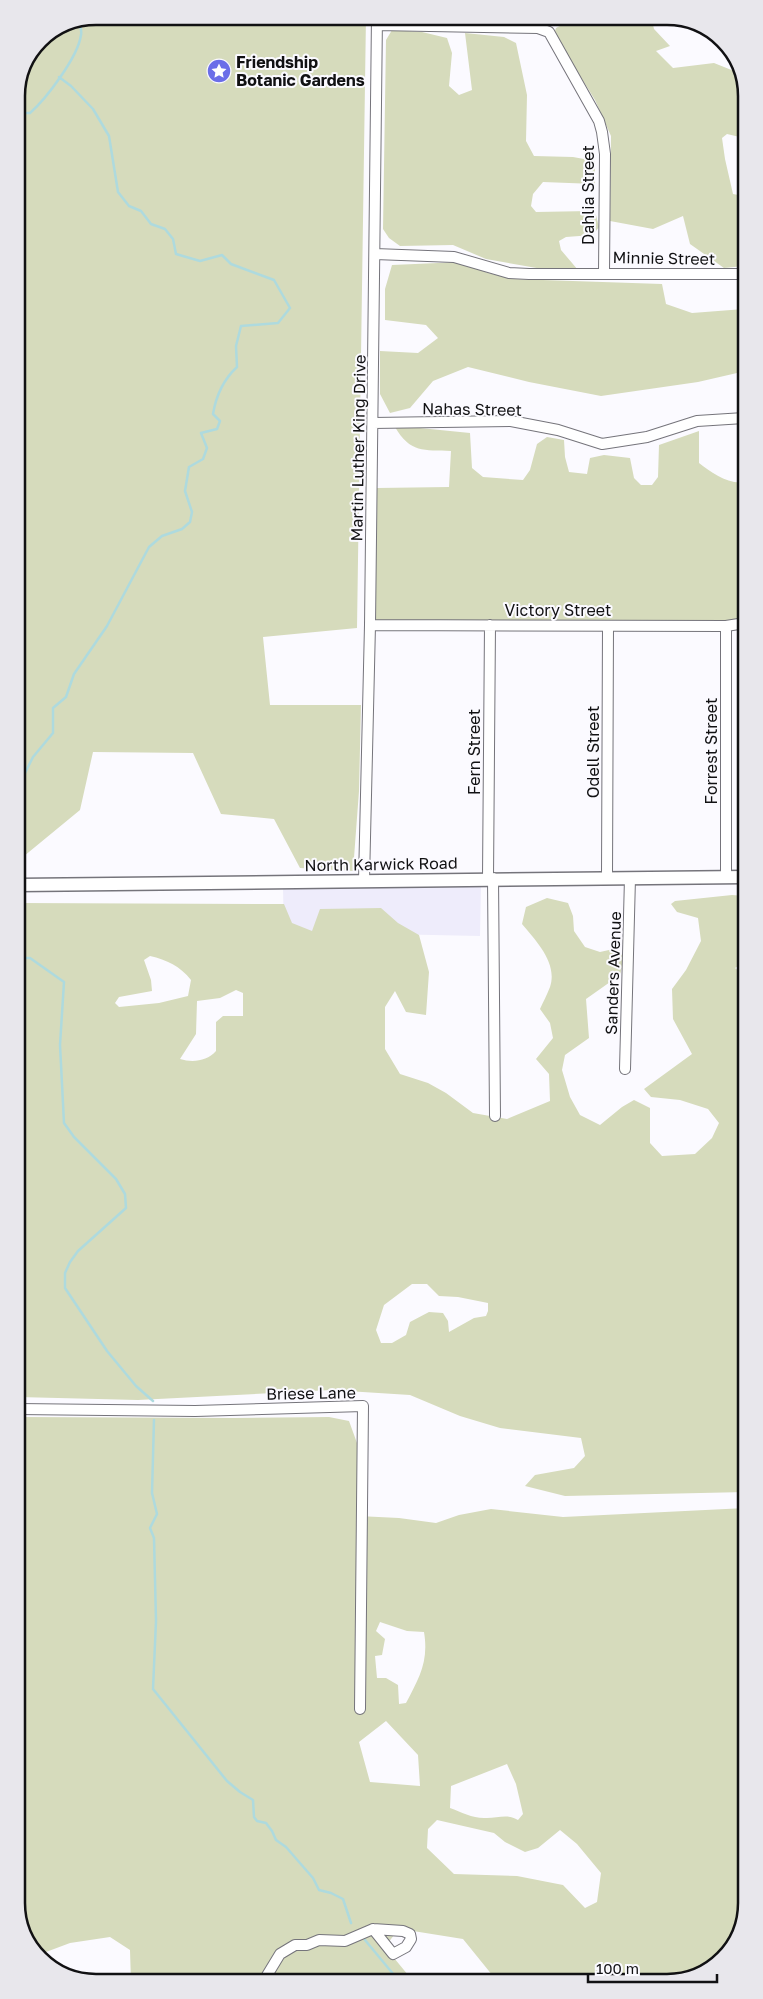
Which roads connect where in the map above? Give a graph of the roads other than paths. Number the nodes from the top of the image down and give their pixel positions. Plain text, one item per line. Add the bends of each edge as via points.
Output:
1 (377, 25) edge
2 (478, 25) edge
3 (375, 254) junction
4 (604, 273) junction
5 (738, 274) edge
6 (738, 418) edge
7 (373, 423) junction
8 (738, 624) edge
9 (370, 625) junction
10 (490, 625) junction
11 (608, 626) junction
12 (726, 626) junction
13 (726, 877) junction
14 (738, 877) edge
15 (491, 878) junction
16 (607, 878) junction
17 (630, 878) junction
18 (364, 880) junction
19 (25, 885) edge
20 (624, 1069) dead end
21 (495, 1116) dead end
22 (25, 1409) edge
23 (360, 1709) dead end
24 (372, 1929) dead end
25 (268, 1974) edge

1 - 3 street, Martin Luther King Drive
2 - 4 street, Dahlia Street via 538,28 550,32 596,116 605,154
3 - 4 street, Minnie Street via 454,257 509,273
3 - 7 street, Martin Luther King Drive
4 - 5 street, Minnie Street
6 - 7 street, Nahas Street via 697,421 648,437 602,444 558,430 511,421
7 - 9 street, Martin Luther King Drive
8 - 12 street, Victory Street
9 - 10 street, Victory Street
9 - 18 street, Martin Luther King Drive
10 - 11 street, Victory Street
10 - 15 street, Fern Street
11 - 12 street, Victory Street
11 - 16 street, Odell Street
12 - 13 street, Forrest Street
13 - 14 street, North Karwick Road
13 - 17 street, North Karwick Road
15 - 16 street, North Karwick Road
15 - 18 street, North Karwick Road
15 - 21 street, Fern Street
16 - 17 street, North Karwick Road
17 - 20 street, Sanders Avenue
18 - 19 street, North Karwick Road
22 - 23 street, Briese Lane via 195,1411 363,1406
24 - 25 street via 345,1941 318,1940 307,1945 295,1945 280,1954

